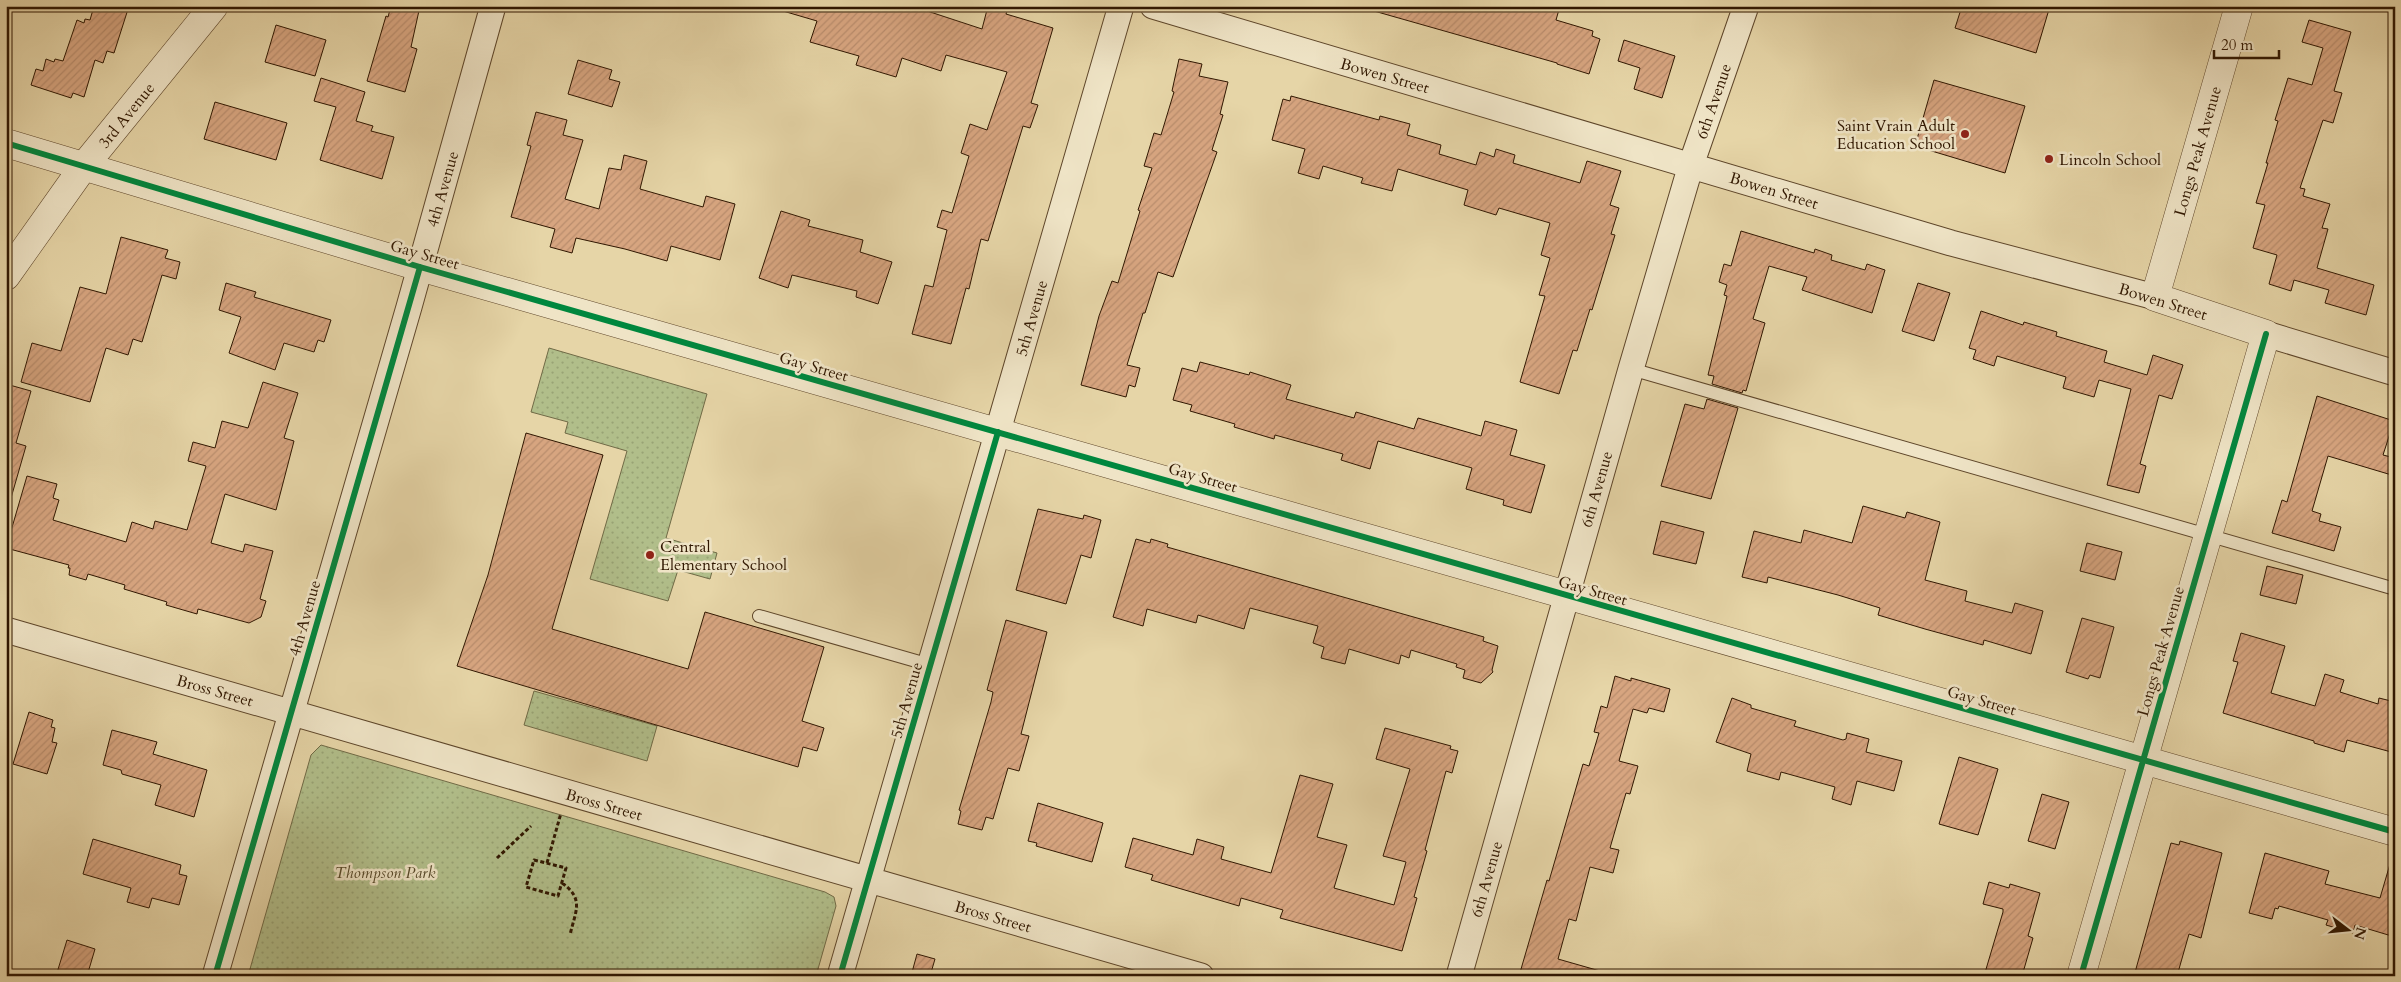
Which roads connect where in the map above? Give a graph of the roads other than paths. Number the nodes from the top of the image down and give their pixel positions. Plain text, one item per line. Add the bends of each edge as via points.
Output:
1 (214, 6) edge
2 (493, 6) edge
3 (1121, 6) edge
4 (1153, 6) edge
5 (1746, 6) edge
6 (2240, 6) edge
7 (6, 143) edge
8 (1691, 165) junction
9 (84, 166) junction
10 (420, 267) junction
11 (6, 276) edge
12 (2155, 297) junction
13 (2266, 334) junction
14 (1631, 369) junction
15 (2395, 373) edge
16 (998, 432) junction
17 (2207, 536) junction
18 (2395, 590) edge
19 (1566, 596) junction
20 (759, 616) dead end
21 (6, 630) edge
22 (930, 665) junction
23 (291, 712) junction
24 (2142, 760) junction
25 (2395, 832) edge
26 (868, 881) junction
27 (215, 976) edge
28 (840, 976) edge
29 (1201, 976) edge
30 (1459, 976) edge
31 (2081, 976) edge

1 - 9 street, 3rd Avenue
2 - 10 street, 4th Avenue
3 - 16 street, 5th Avenue
4 - 8 street, Bowen Street
5 - 8 street, 6th Avenue
6 - 12 street, Longs Peak Avenue
7 - 9 street, Gay Street
8 - 12 street, Bowen Street via 1952,243
8 - 14 street, 6th Avenue
9 - 10 street, Gay Street
9 - 11 street, 3rd Avenue
10 - 16 street, Gay Street
10 - 23 street, 4th Avenue
12 - 13 street, Bowen Street
13 - 15 street, Bowen Street
13 - 17 street, Longs Peak Avenue
14 - 17 lane
14 - 19 street, 6th Avenue
16 - 19 street, Gay Street
16 - 22 street, 5th Avenue
17 - 18 lane
17 - 24 street, Longs Peak Avenue
19 - 24 street, Gay Street
19 - 30 street, 6th Avenue
20 - 22 lane
21 - 23 street, Bross Street
22 - 26 street, 5th Avenue
23 - 26 street, Bross Street
23 - 27 street, 4th Avenue
24 - 25 street, Gay Street
24 - 31 street, Longs Peak Avenue
26 - 28 street, 5th Avenue
26 - 29 street, Bross Street

